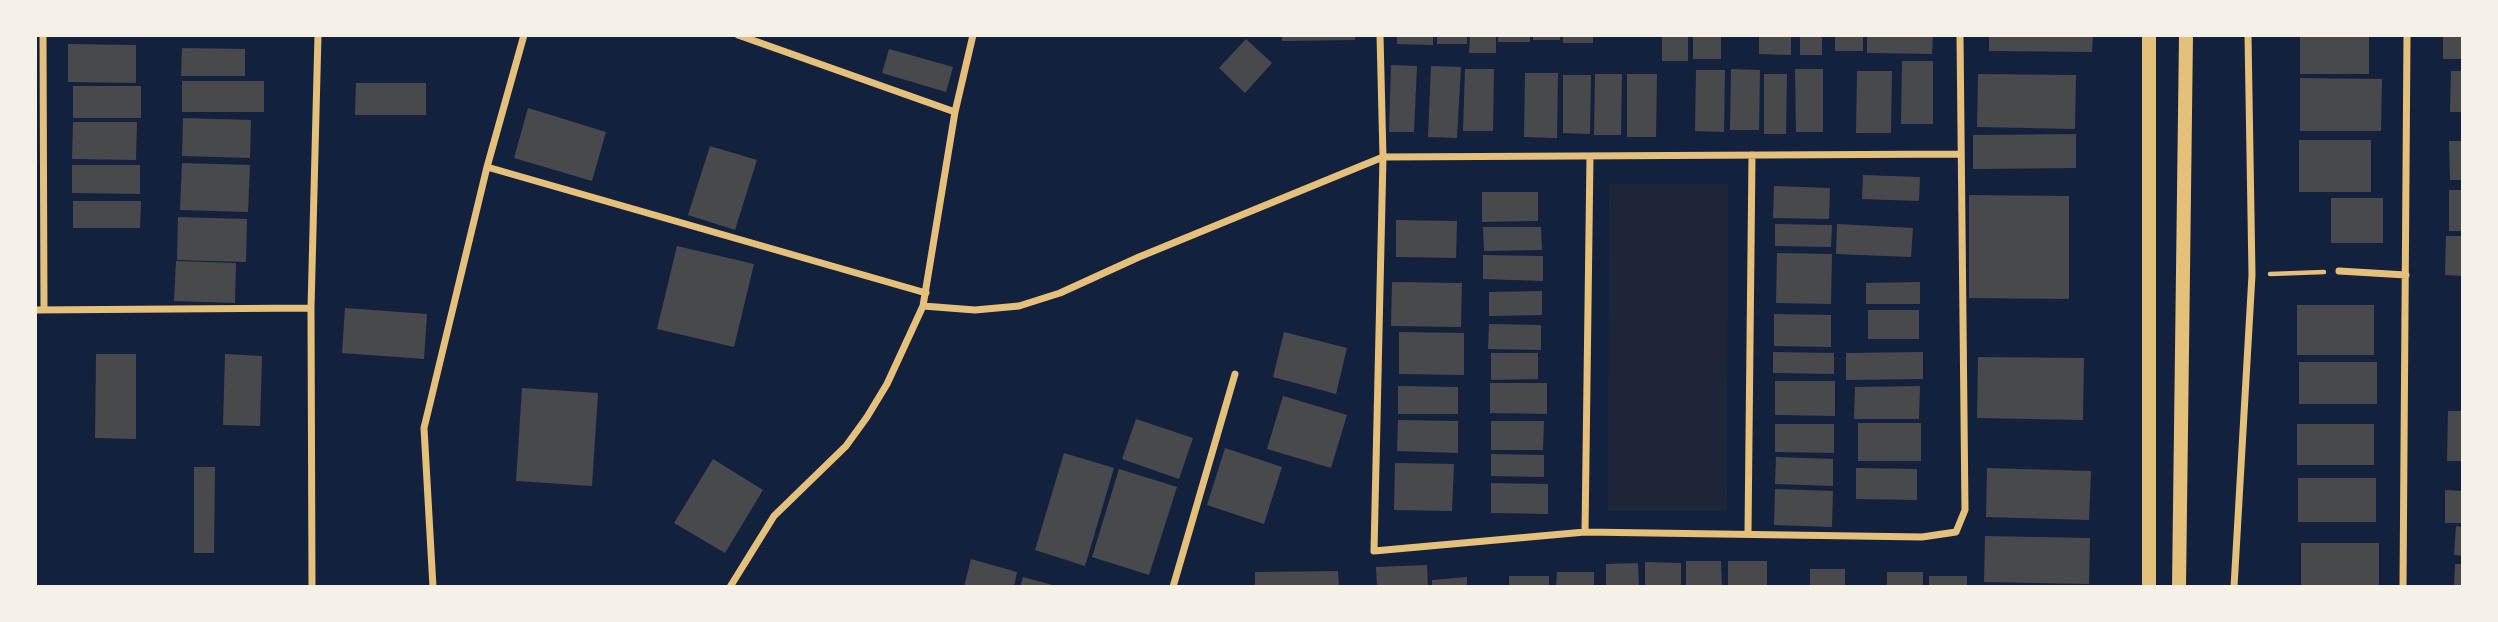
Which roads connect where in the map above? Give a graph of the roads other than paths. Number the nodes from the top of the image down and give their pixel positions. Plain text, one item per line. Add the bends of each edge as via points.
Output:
1 (43, 35) edge
2 (318, 35) edge
3 (524, 35) edge
4 (738, 35) edge
5 (973, 35) edge
6 (1380, 35) edge
7 (1960, 35) edge
8 (2149, 35) edge
9 (2186, 35) edge
10 (2248, 35) edge
11 (2407, 35) edge
12 (955, 111) junction
13 (1960, 154) junction
14 (1752, 155) junction
15 (1590, 156) junction
16 (1383, 157) junction
17 (487, 167) junction
18 (2339, 271) road end
19 (2406, 275) junction
20 (926, 293) junction
21 (923, 306) junction
22 (311, 308) junction
23 (35, 310) edge
24 (44, 310) junction
25 (1235, 374) dead end
26 (1585, 532) junction
27 (1748, 532) junction
28 (312, 587) edge
29 (433, 587) edge
30 (730, 587) edge
31 (1173, 587) edge
32 (2149, 587) edge
33 (2179, 587) edge
34 (2234, 587) edge
35 (2403, 587) edge

1 - 24 street
2 - 22 street
3 - 17 street
4 - 12 street
5 - 12 street
6 - 16 street
7 - 13 street
8 - 32 main road
9 - 33 main road
10 - 34 street via 2252,275
11 - 19 street
12 - 20 street
13 - 14 street
13 - 27 street via 1965,510 1956,532 1922,537
14 - 15 street
14 - 27 street
15 - 16 street
15 - 26 street
16 - 21 street via 1029,303 998,309
16 - 26 street via 1374,551
17 - 20 street
17 - 29 street via 424,428
18 - 19 street
19 - 35 street
20 - 21 street
21 - 30 street via 867,417 846,446 774,516
22 - 24 street
22 - 28 street
23 - 24 street
25 - 31 street
26 - 27 street

